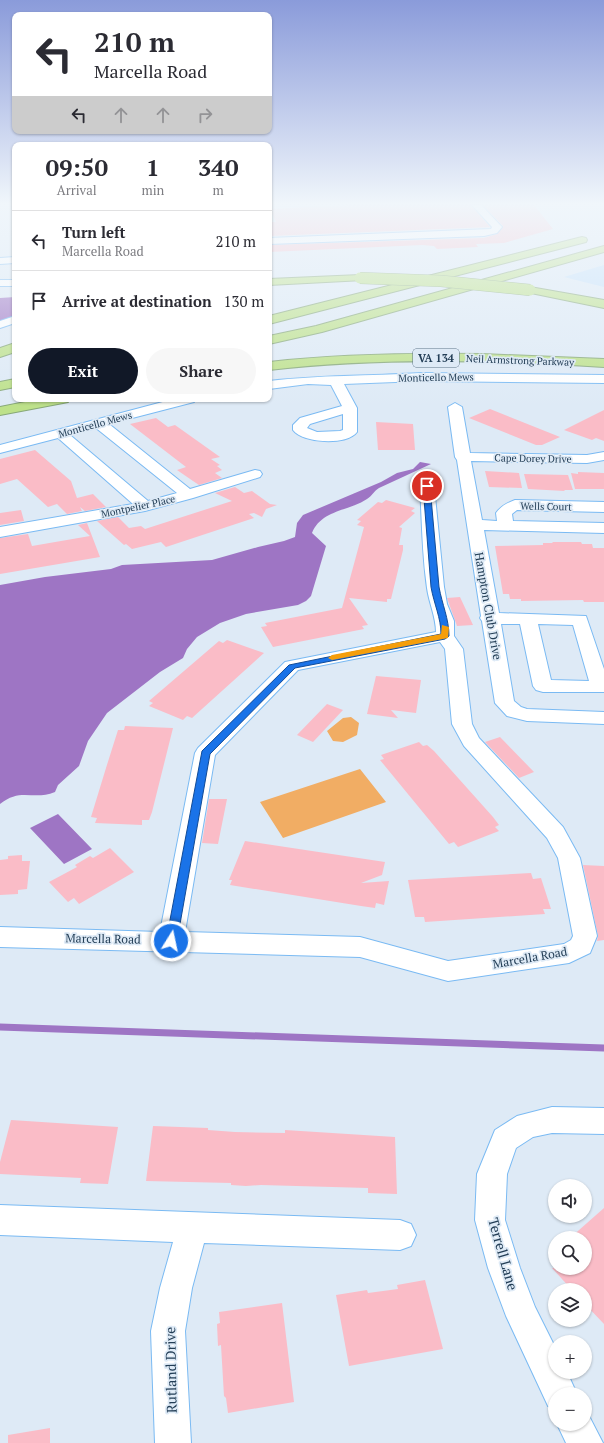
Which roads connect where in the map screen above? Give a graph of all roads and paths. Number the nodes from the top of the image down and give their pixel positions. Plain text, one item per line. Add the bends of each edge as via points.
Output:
1 (455, 272) edge
2 (523, 272) edge
3 (272, 282) edge
4 (0, 283) edge
5 (12, 283) edge
6 (604, 304) edge
7 (272, 319) edge
8 (12, 320) edge
9 (0, 325) edge
10 (12, 335) edge
11 (272, 339) edge
12 (0, 340) edge
13 (12, 348) edge
14 (0, 353) edge
15 (604, 363) edge
16 (272, 366) edge
17 (604, 379) edge
18 (335, 381) junction
19 (12, 384) edge
20 (272, 385) edge
21 (0, 386) edge
22 (12, 402) edge
23 (47, 402) edge
24 (178, 402) edge
25 (0, 405) edge
26 (455, 407) dead end
27 (350, 408) dead end
28 (0, 411) edge
29 (99, 423) junction
30 (60, 433) junction
31 (0, 449) edge
32 (462, 456) junction
33 (604, 456) edge
34 (255, 474) dead end
35 (427, 486) dead end
36 (188, 495) junction
37 (145, 506) junction
38 (604, 506) edge
39 (474, 525) junction
40 (506, 526) junction
41 (604, 528) edge
42 (0, 532) edge
43 (489, 618) junction
44 (528, 619) junction
45 (445, 636) junction
46 (604, 720) edge
47 (0, 937) edge
48 (171, 941) junction
49 (604, 1121) edge
50 (0, 1220) edge
51 (193, 1227) junction
52 (400, 1235) dead end
53 (557, 1387) edge
54 (579, 1431) edge
55 (173, 1443) edge
56 (585, 1443) edge

1 - 7 highway
2 - 11 highway
3 - 6 highway, bridge via 360,278 441,280 530,290
4 - 5 street
8 - 9 street
10 - 12 highway
13 - 14 highway
15 - 16 highway, Neil Armstrong Parkway / VA 134 via 467,358 386,359
17 - 18 street, Monticello Mews via 421,376
18 - 20 street, Monticello Mews via 308,380
18 - 27 street via 349,402
19 - 21 highway
22 - 25 highway
23 - 28 highway
24 - 29 street, Monticello Mews
26 - 32 street, Hampton Club Drive
29 - 30 street, Monticello Mews
29 - 36 street, Montpelier Place
30 - 31 street, Monticello Mews
30 - 37 street
32 - 33 street, Cape Dorey Drive
32 - 39 street, Hampton Club Drive
34 - 36 street
35 - 45 street, Marcella Road via 435,587 445,621
36 - 37 street, Montpelier Place
37 - 42 street, Montpelier Place
38 - 40 street, Wells Court via 515,505 504,513
39 - 40 street, Wells Court
39 - 43 street, Hampton Club Drive
40 - 41 street, Wells Court
43 - 44 street
43 - 46 street, Hampton Club Drive via 503,698 509,708 520,714
44 - 44 street via 580,620 600,687 543,686
45 - 48 street via 292,666 205,753
45 - 48 street, Marcella Road via 454,649 465,732 555,833 569,858 585,936 581,946 569,953 448,971 360,947
47 - 48 street, Marcella Road
49 - 53 street, Terrell Lane via 552,1120 527,1125 505,1139 492,1174 490,1220 504,1268 522,1316
50 - 51 street
51 - 52 street
51 - 55 street, Rutland Drive via 176,1288 168,1331
54 - 56 street

